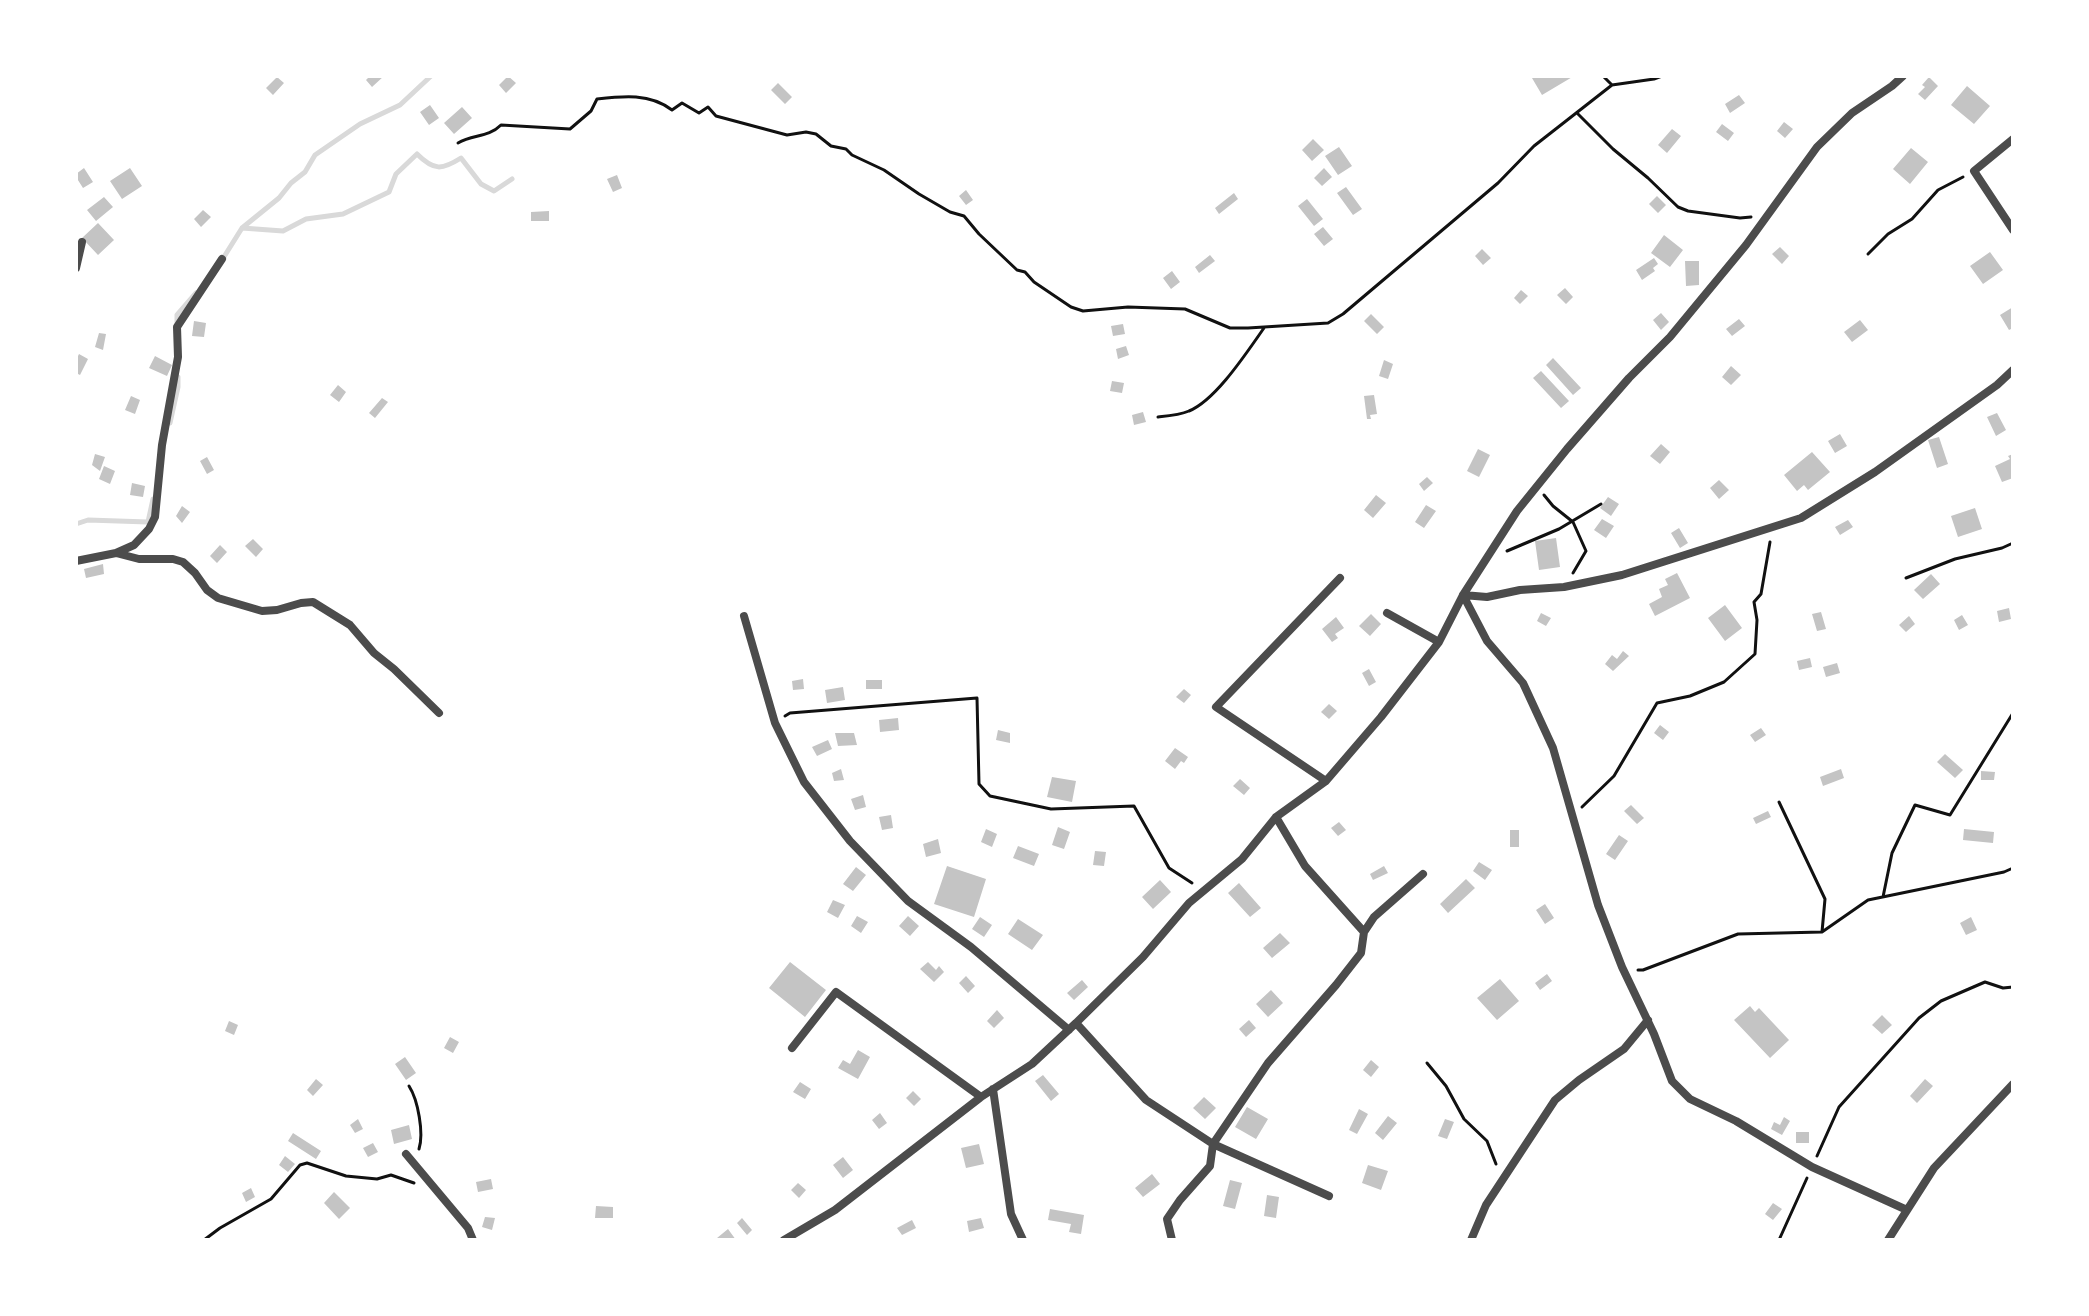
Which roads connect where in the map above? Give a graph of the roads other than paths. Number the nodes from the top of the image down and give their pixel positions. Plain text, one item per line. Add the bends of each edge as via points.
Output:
1 (1903, 76) edge
2 (2013, 139) edge
3 (2013, 230) edge
4 (82, 242) dead end
5 (222, 259) dead end
6 (76, 268) edge
7 (2013, 370) edge
8 (116, 553) junction
9 (76, 561) edge
10 (1340, 578) dead end
11 (1463, 595) junction
12 (1387, 613) dead end
13 (744, 616) dead end
14 (1439, 642) junction
15 (439, 713) dead end
16 (1326, 781) junction
17 (1276, 817) junction
18 (1423, 874) dead end
19 (1364, 932) junction
20 (1648, 1020) junction
21 (1072, 1027) junction
22 (792, 1048) dead end
23 (2013, 1084) edge
24 (993, 1089) junction
25 (981, 1097) junction
26 (1213, 1144) junction
27 (406, 1154) dead end
28 (1329, 1196) dead end
29 (1907, 1210) junction
30 (473, 1240) edge
31 (785, 1240) edge
32 (1023, 1240) edge
33 (1172, 1240) edge
34 (1471, 1240) edge
35 (1888, 1240) edge

1 - 11 street via 1817,147 1746,245 1517,511
2 - 3 street via 1974,171
4 - 6 street
5 - 8 street via 177,327 178,357 155,517 134,545
7 - 11 street via 1875,472 1801,518 1622,575 1487,597
8 - 9 street
8 - 15 street via 183,562 218,598 262,611 313,602 350,625
10 - 16 street via 1216,707
11 - 14 street
11 - 20 street via 1487,641 1523,683 1553,748 1598,905
12 - 14 street
13 - 21 street via 775,723 804,782 850,841 908,901
14 - 16 street
16 - 17 street
17 - 19 street via 1305,866
17 - 21 street via 1242,859 1189,903
18 - 19 street
19 - 26 street via 1361,953 1268,1063
20 - 29 street via 1672,1081 1690,1099 1812,1167
20 - 34 street via 1624,1049 1555,1100 1486,1205
21 - 24 street via 1032,1064
21 - 26 street via 1146,1100
22 - 25 street via 836,992
23 - 29 street via 1934,1168
24 - 25 street
24 - 32 street via 1011,1214
25 - 31 street via 835,1210
26 - 28 street
26 - 33 street via 1210,1166 1167,1219
27 - 30 street
29 - 35 street

